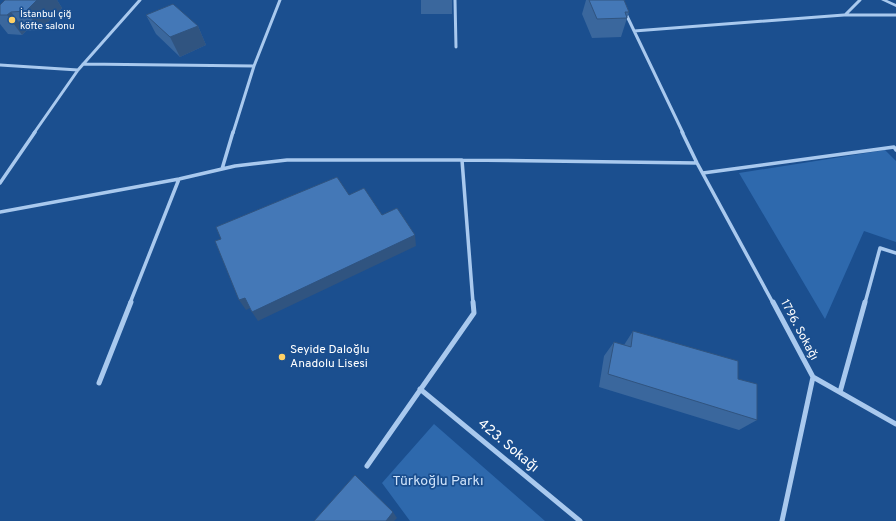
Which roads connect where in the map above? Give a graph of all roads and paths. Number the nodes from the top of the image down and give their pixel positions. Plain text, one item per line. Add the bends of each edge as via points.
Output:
1 (140, 0) edge
2 (280, 0) edge
3 (455, 0) edge
4 (860, 0) edge
5 (883, 0) edge
6 (896, 6) edge
7 (625, 12) edge
8 (844, 15) junction
9 (896, 15) edge
10 (634, 31) junction
11 (456, 47) dead end
12 (83, 64) junction
13 (0, 65) edge
14 (254, 66) junction
15 (78, 70) junction
16 (896, 150) edge
17 (462, 160) junction
18 (697, 163) junction
19 (222, 169) junction
20 (703, 173) junction
21 (179, 179) junction
22 (0, 183) edge
23 (0, 212) edge
24 (896, 253) edge
25 (813, 376) junction
26 (99, 383) dead end
27 (420, 389) junction
28 (840, 392) junction
29 (896, 424) edge
30 (366, 466) dead end
31 (580, 521) edge
32 (782, 521) edge

1 - 12 street
2 - 14 street
3 - 11 street
4 - 8 street
5 - 6 street
7 - 10 street, 1796. Sokağı
8 - 9 street
8 - 10 street
10 - 18 street, 1796. Sokağı
12 - 14 street
12 - 15 street
13 - 15 street
14 - 19 street
15 - 22 street
16 - 20 street via 894,147
17 - 18 street
17 - 19 street via 293,160
17 - 27 street via 474,313
18 - 20 street, 1796. Sokağı
19 - 21 street
20 - 25 street, 1796. Sokağı
21 - 23 street
21 - 26 street
24 - 28 street via 880,248
25 - 28 street
25 - 32 street, 1796. Sokağı
27 - 30 street
27 - 31 street, 423. Sokağı
28 - 29 street

